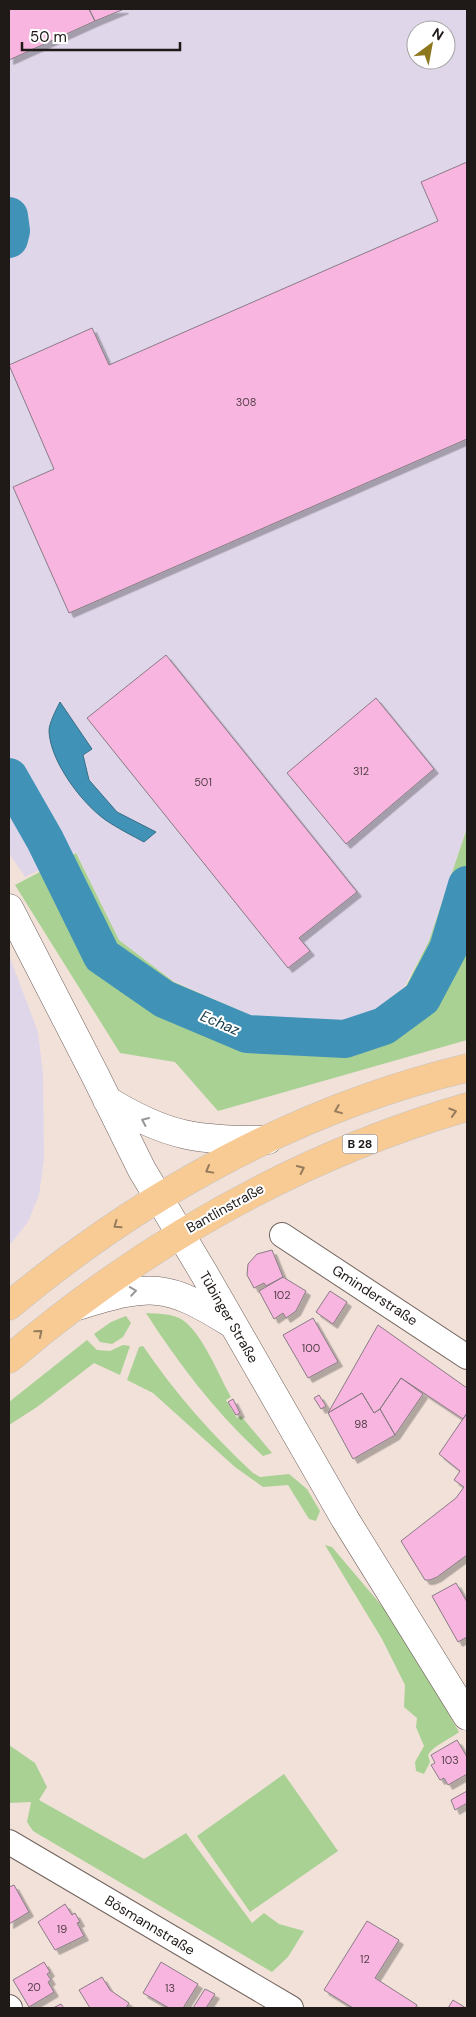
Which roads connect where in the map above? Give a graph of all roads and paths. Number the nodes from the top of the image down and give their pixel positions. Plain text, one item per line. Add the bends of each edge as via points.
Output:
1 (9, 908) edge
2 (467, 1068) edge
3 (107, 1100) junction
4 (467, 1107) edge
5 (268, 1140) junction
6 (158, 1198) junction
7 (180, 1233) junction
8 (282, 1235) dead end
9 (9, 1306) edge
10 (70, 1308) junction
11 (234, 1325) junction
12 (467, 1357) edge
13 (9, 1359) edge
14 (467, 1716) edge
15 (9, 1842) edge
16 (291, 2008) edge

1 - 3 street, Tübinger Straße
2 -> 5 main road via 384,1092
5 -> 3 street via 186,1136 147,1123
3 - 6 street, Tübinger Straße
7 -> 4 main road, Bantlinstraße / B 28 via 313,1163
5 -> 6 main road
6 - 7 street, Tübinger Straße
6 -> 9 main road via 90,1243
7 - 10 main road, Bantlinstraße / B 28
7 - 11 street, Tübinger Straße
8 - 12 street, Gminderstraße
10 -> 11 street via 132,1290 157,1290 191,1300
13 -> 10 main road, Bantlinstraße / B 28
11 - 14 street, Tübinger Straße via 345,1519
15 - 16 street, Bösmannstraße

